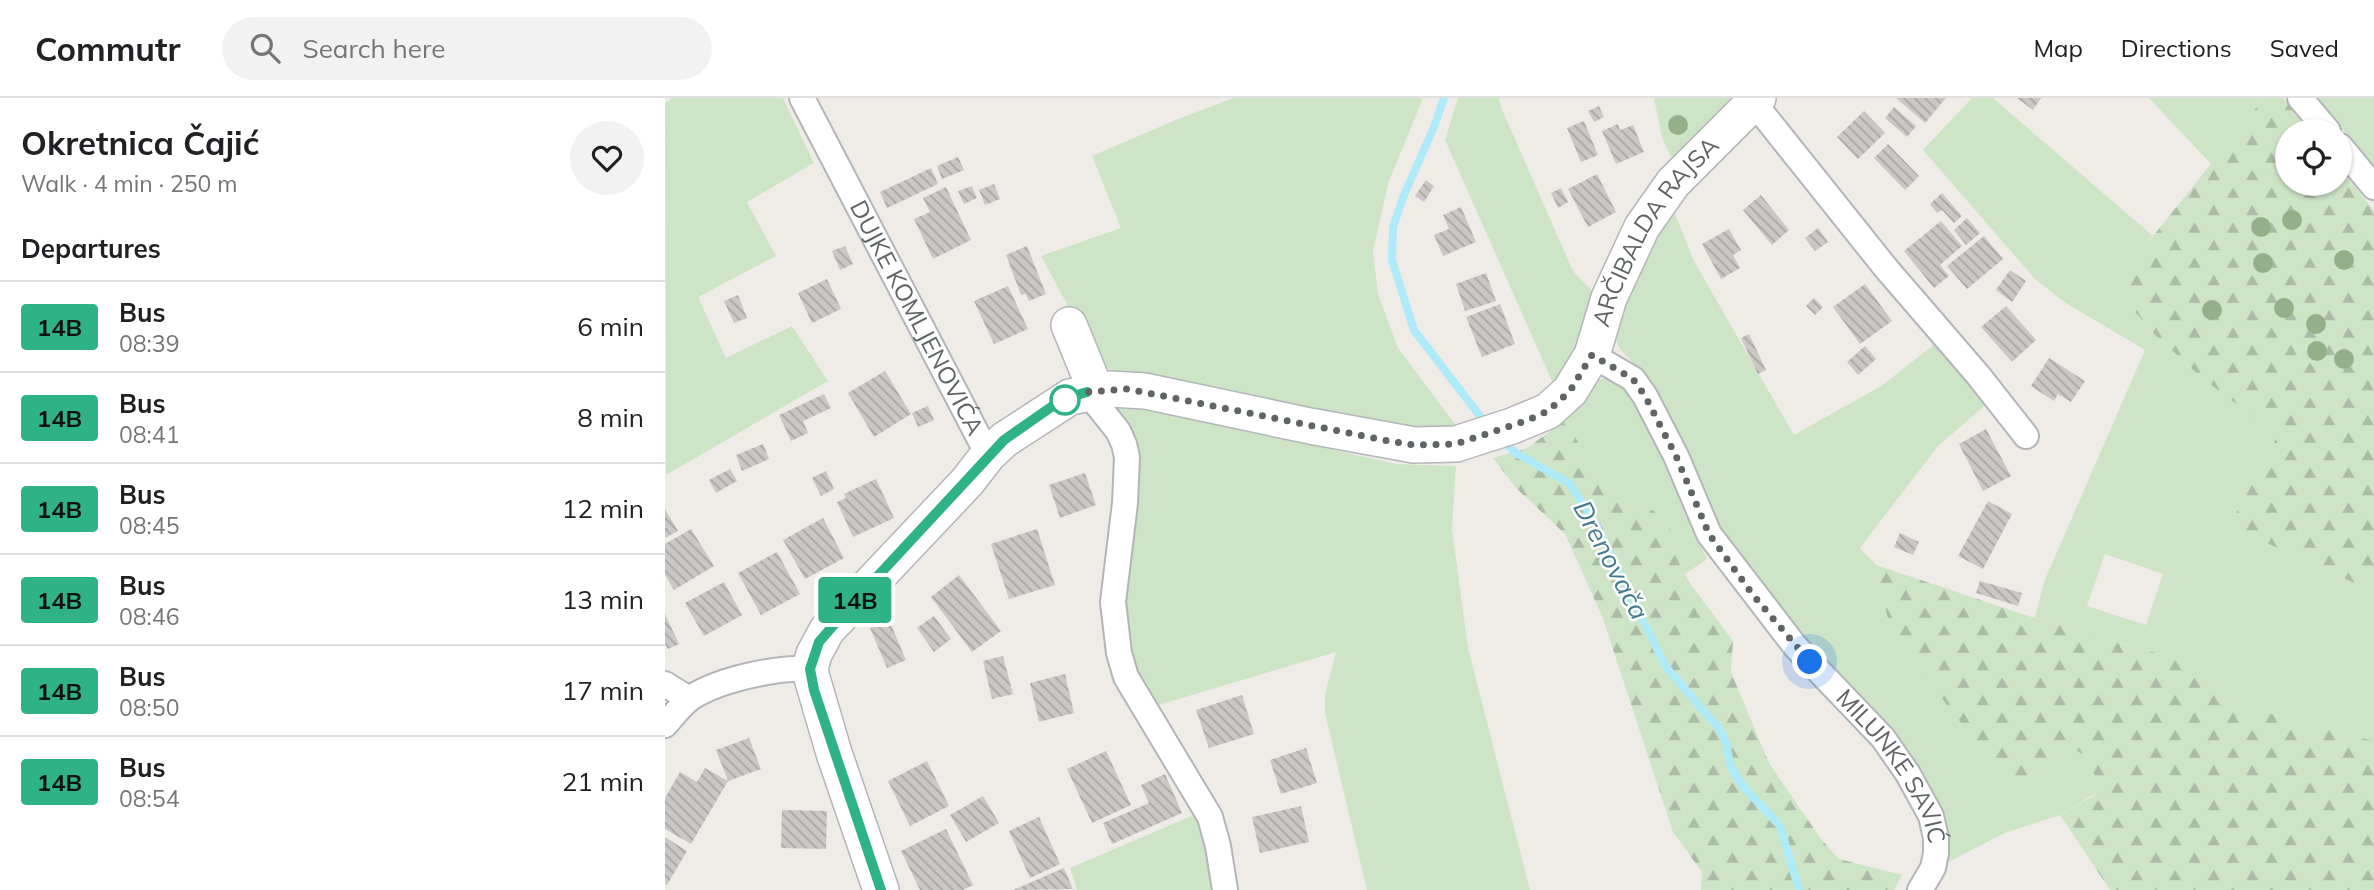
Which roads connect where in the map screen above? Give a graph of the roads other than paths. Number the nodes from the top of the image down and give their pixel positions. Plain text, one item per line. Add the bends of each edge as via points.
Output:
1 (802, 98) edge
2 (2300, 98) edge
3 (1756, 101) edge
4 (2317, 119) edge
5 (2352, 160) edge
6 (2374, 187) edge
7 (1069, 325) dead end
8 (1592, 355) junction
9 (1091, 392) junction
10 (2026, 436) dead end
11 (988, 455) junction
12 (810, 669) junction
13 (665, 684) edge
14 (689, 699) junction
15 (665, 725) edge
16 (881, 890) edge
17 (1225, 890) edge
18 (1920, 890) edge

1 - 11 street, DUJKE KOMLJENOVIĆA
2 - 4 street
3 - 8 street, ARČIBALDA RAJSA via 1673,183 1642,227 1609,298
3 - 10 street via 1885,267
5 - 6 street
7 - 9 street
8 - 9 street, ARČIBALDA RAJSA via 1570,391 1548,411 1456,444 1414,445 1145,391
8 - 18 street, MILUNKE SAVIĆ via 1633,379 1676,456 1709,534 1795,646 1883,738 1908,774 1931,816 1936,838 1933,867
9 - 11 street, ARČIBALDA RAJSA via 1054,405
9 - 17 street via 1118,431 1127,457 1113,602 1119,653 1126,677 1210,817
11 - 12 street, DUJKE KOMLJENOVIĆA via 827,630
12 - 14 street via 734,681
12 - 16 street
13 - 14 street
14 - 15 street

